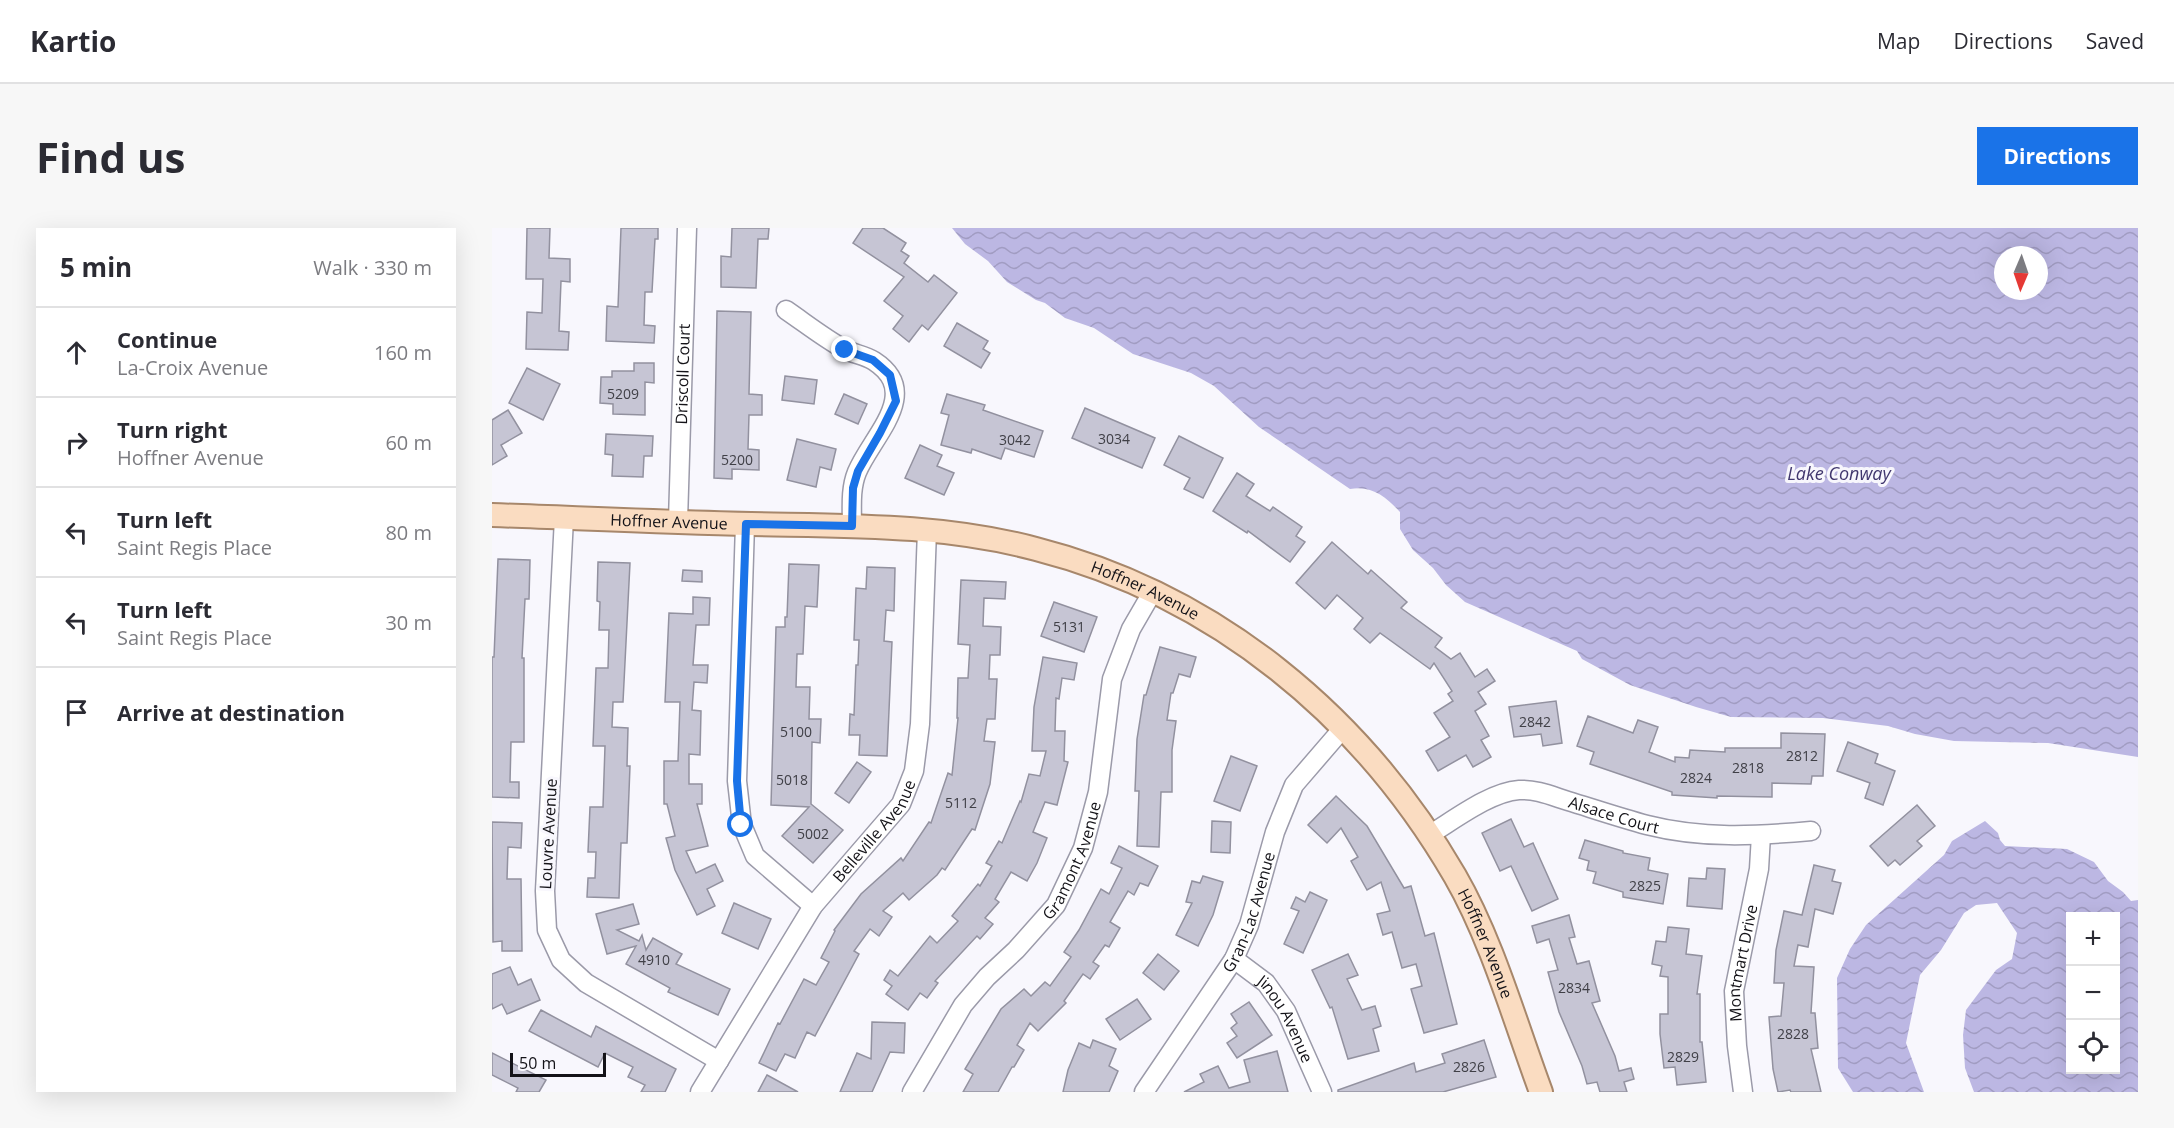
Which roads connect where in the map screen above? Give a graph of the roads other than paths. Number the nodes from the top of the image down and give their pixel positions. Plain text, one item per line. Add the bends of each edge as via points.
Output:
1 (687, 228) edge
2 (786, 310) dead end
3 (492, 516) edge
4 (564, 518) junction
5 (678, 520) junction
6 (746, 524) junction
7 (852, 526) junction
8 (927, 530) junction
9 (1153, 591) junction
10 (1344, 728) junction
11 (1811, 831) dead end
12 (1429, 835) junction
13 (1761, 835) junction
14 (813, 906) junction
15 (1234, 959) junction
16 (718, 1061) junction
17 (700, 1092) edge
18 (912, 1092) edge
19 (1144, 1092) edge
20 (1322, 1092) edge
21 (1541, 1092) edge
22 (1743, 1092) edge

1 - 5 street, Driscoll Court
2 - 7 street via 845,350 873,360 890,375 896,401 858,471 853,488
3 - 4 main road, Hoffner Avenue
4 - 5 main road, Hoffner Avenue
4 - 16 street, Louvre Avenue via 545,891 547,930 561,960 586,983
5 - 6 main road, Hoffner Avenue
6 - 7 main road, Hoffner Avenue
6 - 14 street via 737,781 741,825 755,856
7 - 8 main road, Hoffner Avenue
8 - 9 main road, Hoffner Avenue via 1036,548
8 - 14 street, Belleville Avenue via 920,724 914,771 901,804
9 - 10 main road, Hoffner Avenue via 1255,651
9 - 18 street, Gramont Avenue via 1131,629 1112,679 1098,792 1083,848 1056,905 963,1005
10 - 12 main road, Hoffner Avenue
10 - 15 street, Gran-Lac Avenue via 1294,785 1275,832 1249,925
11 - 13 street, Alsace Court
12 - 13 street, Alsace Court via 1494,796 1518,790 1538,792 1648,825 1724,836
12 - 21 main road, Hoffner Avenue via 1476,918
13 - 22 street, Montmart Drive via 1757,879 1734,991
14 - 16 street, Belleville Avenue
15 - 19 street, Gran-Lac Avenue
15 - 20 street, Jinou Avenue via 1266,982 1286,1011
16 - 17 street, Belleville Avenue

